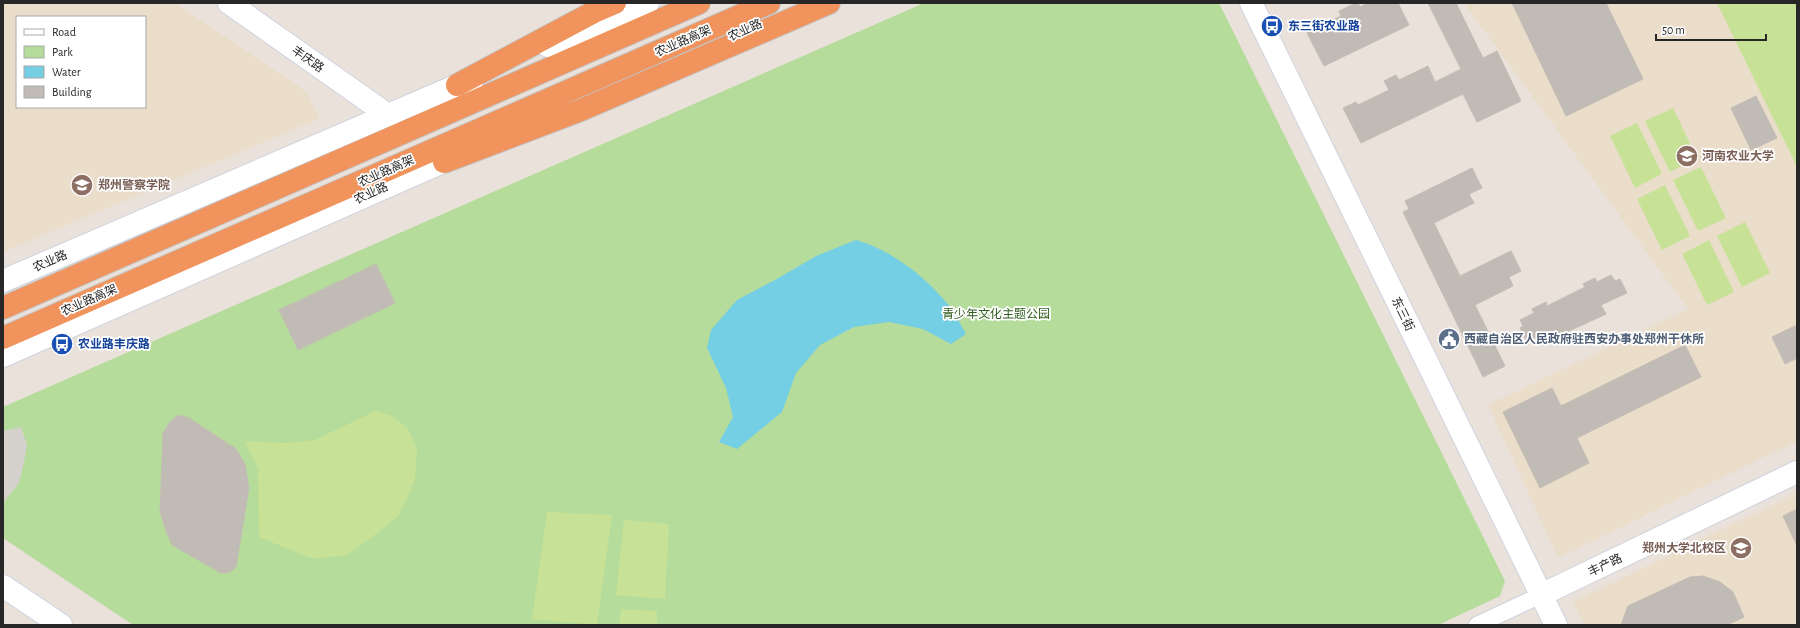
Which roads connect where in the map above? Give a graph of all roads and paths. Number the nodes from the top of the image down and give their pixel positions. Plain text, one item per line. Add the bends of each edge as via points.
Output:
1 (229, 3) edge
2 (616, 3) edge
3 (648, 3) edge
4 (699, 3) edge
5 (770, 3) edge
6 (806, 3) edge
7 (829, 3) edge
8 (1251, 3) edge
9 (457, 85) junction
10 (388, 115) junction
11 (444, 162) junction
12 (3, 281) edge
13 (3, 308) edge
14 (3, 338) edge
15 (3, 356) edge
16 (1797, 472) edge
17 (3, 586) edge
18 (1541, 596) junction
19 (61, 625) edge
20 (1477, 625) edge
21 (1556, 625) edge

1 - 10 street, 丰庆路
2 - 9 highway via 594,12
3 - 9 street, 农业路
4 - 13 highway
5 - 14 highway, 农业路高架
6 - 11 street, 农业路
7 - 11 highway via 581,110
8 - 18 street, 东三街
9 - 10 street, 农业路
10 - 12 street, 农业路
11 - 15 street, 农业路
16 - 18 street, 丰产路
17 - 19 street
18 - 20 street, 丰产路
18 - 21 street, 东三街

